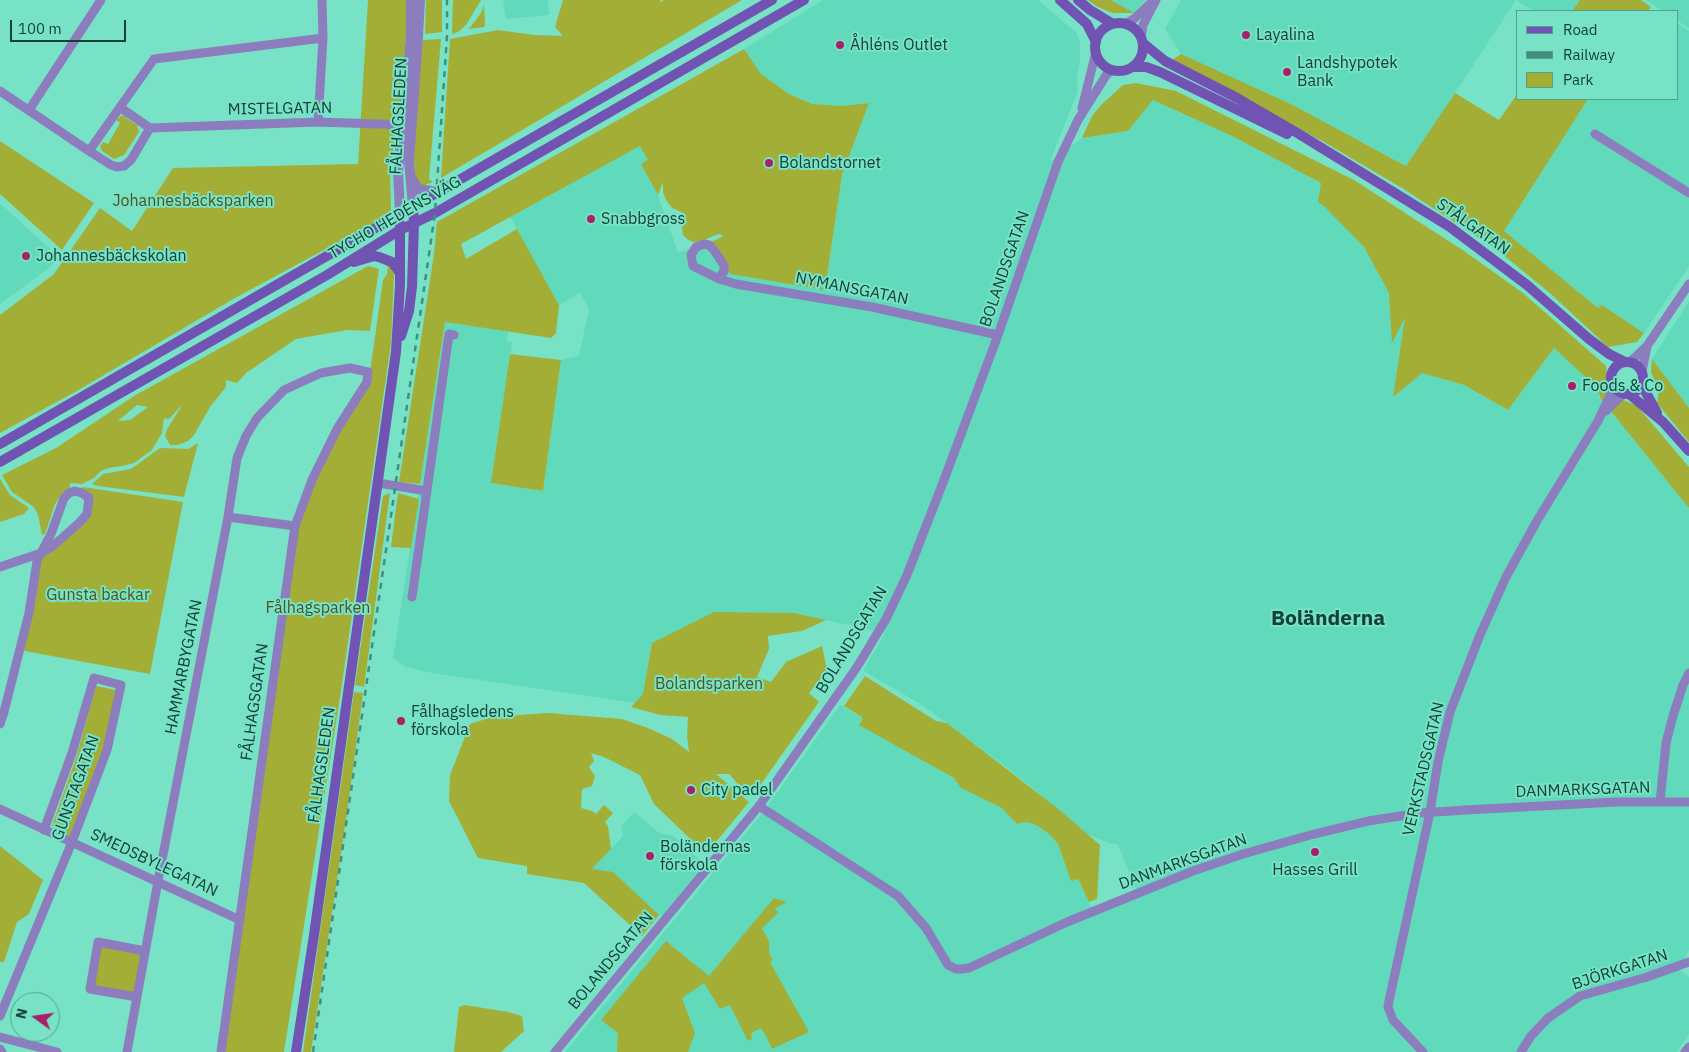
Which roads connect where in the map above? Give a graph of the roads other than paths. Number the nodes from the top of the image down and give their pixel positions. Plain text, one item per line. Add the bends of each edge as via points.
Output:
1 (101, 0) edge
2 (322, 0) edge
3 (411, 0) edge
4 (420, 0) edge
5 (772, 0) edge
6 (804, 0) edge
7 (1060, 0) edge
8 (1078, 0) edge
9 (1155, 0) edge
10 (1113, 24) junction
11 (1125, 24) junction
12 (323, 38) junction
13 (1142, 41) junction
14 (1096, 47) junction
15 (1133, 67) junction
16 (1113, 70) junction
17 (0, 91) edge
18 (121, 108) junction
19 (29, 110) junction
20 (1078, 120) junction
21 (318, 122) junction
22 (407, 125) junction
23 (150, 128) junction
24 (1595, 134) dead end
25 (89, 151) junction
26 (1331, 154) junction
27 (410, 176) junction
28 (437, 192) junction
29 (1689, 193) edge
30 (413, 206) junction
31 (400, 213) junction
32 (414, 223) junction
33 (400, 230) junction
34 (337, 268) junction
35 (400, 273) junction
36 (719, 279) junction
37 (1689, 284) edge
38 (998, 334) junction
39 (454, 335) dead end
40 (1589, 339) junction
41 (1647, 346) junction
42 (396, 352) junction
43 (1628, 362) junction
44 (1642, 371) junction
45 (368, 372) joint
46 (1612, 372) junction
47 (1642, 383) junction
48 (1614, 387) junction
49 (1626, 394) junction
50 (1598, 421) junction
51 (1663, 422) junction
52 (0, 444) edge
53 (1689, 451) edge
54 (0, 462) edge
55 (378, 483) junction
56 (427, 491) junction
57 (228, 517) junction
58 (295, 526) junction
59 (41, 553) junction
60 (0, 567) edge
61 (412, 597) dead end
62 (1689, 673) edge
63 (0, 724) edge
64 (1660, 802) junction
65 (1689, 802) edge
66 (759, 806) junction
67 (0, 809) edge
68 (1430, 812) junction
69 (44, 830) junction
70 (72, 842) junction
71 (158, 881) junction
72 (240, 920) junction
73 (145, 951) junction
74 (1689, 962) edge
75 (138, 997) junction
76 (0, 1016) edge
77 (0, 1037) edge
78 (1689, 1047) edge
79 (0, 1049) edge
80 (2, 1052) edge
81 (57, 1052) edge
82 (128, 1052) edge
83 (221, 1052) edge
84 (296, 1052) edge
85 (555, 1052) edge
86 (1422, 1052) edge
87 (1521, 1052) edge
88 (1685, 1052) edge

1 - 19 street
2 - 12 street
3 - 22 street, FÅLHAGSLEDEN
4 - 22 street, FÅLHAGSLEDEN
5 - 28 main road, TYCHO HEDÉNS VÄG
6 - 32 main road, TYCHO HEDÉNS VÄG
7 - 14 main road via 1086,24
8 - 10 main road
9 - 11 street
9 - 13 street via 1144,25
10 - 11 main road
10 - 14 main road via 1102,31
11 - 13 main road via 1133,27
12 - 18 street via 154,59
12 - 21 street
13 - 15 main road via 1141,57
13 - 26 main road, STÅLGATAN via 1165,61 1237,98
14 - 16 main road via 1104,65
14 - 20 street, BOLANDSGATAN
15 - 16 main road
15 - 26 main road, STÅLGATAN via 1160,72
16 - 20 street, BOLANDSGATAN via 1107,74
17 - 19 street
18 - 23 street
18 - 25 street
19 - 25 street
20 - 38 street, BOLANDSGATAN via 1058,162
21 - 22 street, MISTELGATAN
21 - 23 street, MISTELGATAN
22 - 27 street, FÅLHAGSLEDEN
22 - 31 street, FÅLHAGSLEDEN via 398,171
23 - 25 street via 124,166 111,165
24 - 29 street
26 - 40 main road, STÅLGATAN via 1478,246
27 - 28 street via 418,190
27 - 30 street, FÅLHAGSLEDEN
28 - 30 main road, TYCHO HEDÉNS VÄG
30 - 31 main road, TYCHO HEDÉNS VÄG
30 - 32 main road, FÅLHAGSLEDEN
31 - 33 main road, FÅLHAGSLEDEN
31 - 52 main road, TYCHO HEDÉNS VÄG
32 - 33 main road, TYCHO HEDÉNS VÄG
32 - 42 main road, FÅLHAGSLEDEN via 412,287
33 - 34 main road, TYCHO HEDÉNS VÄG
33 - 35 main road, FÅLHAGSLEDEN
34 - 35 main road via 374,256 392,262
34 - 54 main road, TYCHO HEDÉNS VÄG
35 - 42 main road, FÅLHAGSLEDEN
36 - 36 street, NYMANSGATAN via 693,266 691,255 696,247 704,244 713,249 724,265
36 - 38 street, NYMANSGATAN
37 - 41 street
38 - 66 street, BOLANDSGATAN via 922,539 886,619 857,667
39 - 56 street via 449,334
40 - 43 main road, STÅLGATAN
40 - 46 main road, STÅLGATAN
41 - 43 street
41 - 44 street
42 - 55 main road, FÅLHAGSLEDEN
43 - 44 main road
43 - 46 main road via 1616,366
44 - 47 main road
45 - 57 street, HAMMARBYGATAN via 350,368 321,372 284,390 257,418 246,436 237,458
45 - 58 street, FÅLHAGSGATAN via 367,382 336,428
46 - 48 main road
47 - 49 main road via 1640,388
47 - 51 main road
48 - 49 main road
48 - 50 street, VERKSTADSGATAN
49 - 50 street, VERKSTADSGATAN
49 - 51 main road
50 - 68 street, VERKSTADSGATAN via 1506,577 1480,635 1450,712
51 - 53 main road
55 - 56 street
55 - 84 main road, FÅLHAGSLEDEN
56 - 61 street
57 - 58 street
57 - 71 street, HAMMARBYGATAN
58 - 72 street, FÅLHAGSGATAN
59 - 59 street via 64,498 75,491 86,495 89,498 87,514
59 - 60 street
59 - 63 street
62 - 64 street via 1666,743
64 - 65 street, DANMARKSGATAN
64 - 68 street, DANMARKSGATAN
66 - 68 street, DANMARKSGATAN via 898,896 926,928 948,965 956,969 969,968 1067,922 1243,854 1368,821
66 - 85 street, BOLANDSGATAN
67 - 69 street, SMEDSBYLEGATAN
68 - 86 street, VERKSTADSGATAN via 1388,1007 1393,1020
69 - 70 street, SMEDSBYLEGATAN
69 - 70 street, GUNSTAGATAN via 72,753 94,678 122,685 108,750
70 - 71 street, SMEDSBYLEGATAN
70 - 76 street, GUNSTAGATAN
71 - 72 street, SMEDSBYLEGATAN
71 - 73 street, HAMMARBYGATAN
72 - 83 street, FÅLHAGSGATAN
73 - 75 street, HAMMARBYGATAN
73 - 75 street via 98,942 90,988
74 - 87 street, BJÖRKGATAN via 1647,978 1580,996 1548,1018
75 - 82 street, HAMMARBYGATAN
77 - 81 street
78 - 88 street
79 - 80 street

